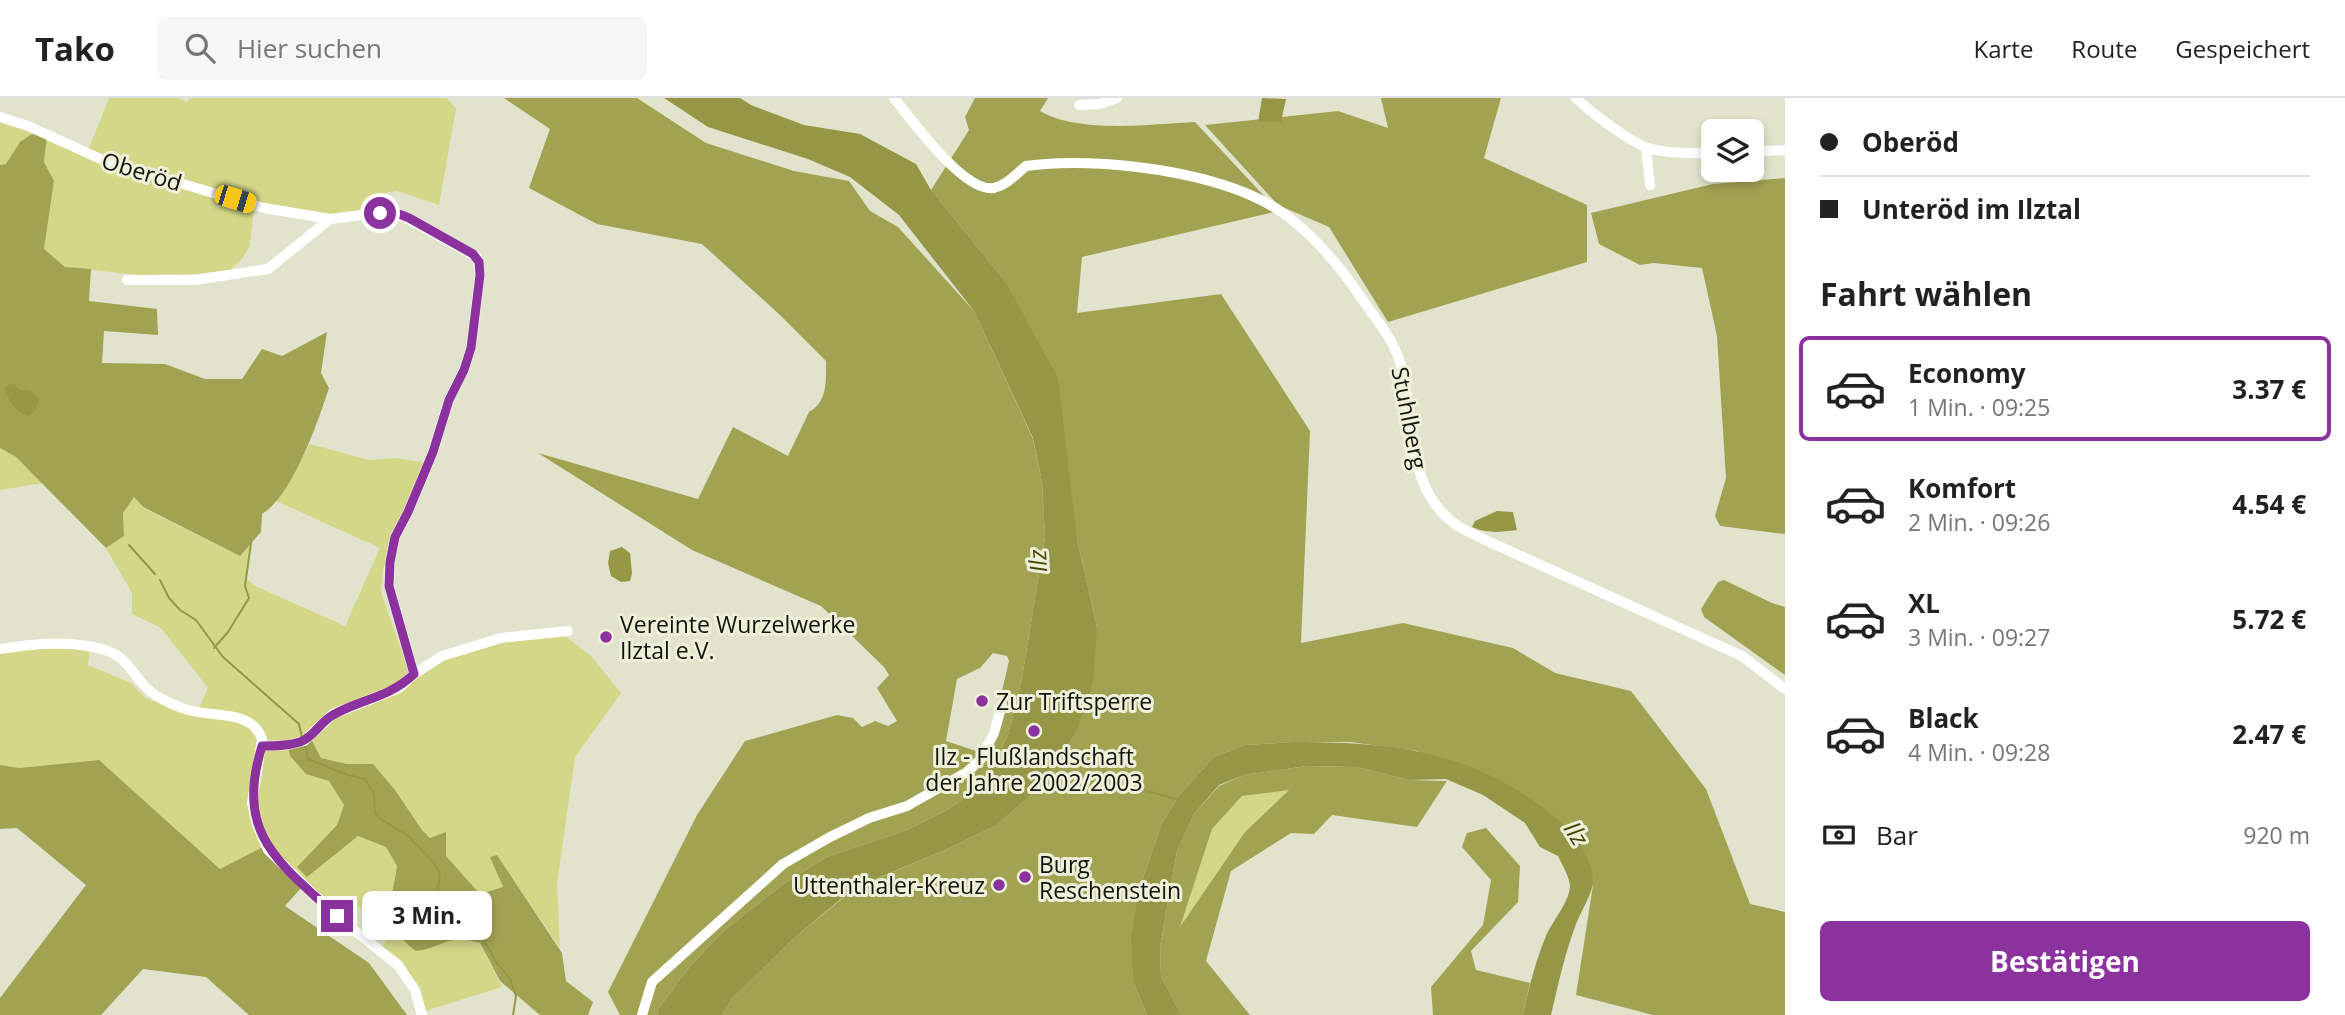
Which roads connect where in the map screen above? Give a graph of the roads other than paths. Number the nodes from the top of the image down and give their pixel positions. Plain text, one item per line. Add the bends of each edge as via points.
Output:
1 (894, 98) edge
2 (1117, 98) edge
3 (1576, 98) edge
4 (1079, 105) dead end
5 (0, 117) edge
6 (1646, 147) junction
7 (1785, 150) edge
8 (1764, 151) edge
9 (1701, 153) edge
10 (1650, 186) dead end
11 (330, 219) junction
12 (127, 281) dead end
13 (568, 631) dead end
14 (0, 649) edge
15 (414, 674) junction
16 (1785, 689) edge
17 (1002, 705) dead end
18 (262, 746) junction
19 (422, 1015) edge
20 (642, 1015) edge

1 - 16 street, Stuhlberg via 944,157 974,184 995,188 1026,166 1111,164 1201,179 1247,194 1281,212 1309,233 1346,274 1394,347 1408,398 1418,470 1437,507 1455,524 1483,539 1742,656
2 - 4 street
3 - 6 street
5 - 11 street, Oberöd via 125,167 264,208
6 - 9 street
6 - 10 street
7 - 8 street
11 - 12 street via 268,269 195,280
11 - 15 street, Oberöd via 399,214 473,254 479,262 471,348 433,452 395,537 390,562 389,586
13 - 15 street via 500,638 442,656
14 - 18 street via 26,645 102,649 129,664 159,698 197,713 238,717 251,723
15 - 18 street via 399,688 333,714 303,741
17 - 20 street via 981,759 967,772 907,806 869,818 783,864 652,982
18 - 19 street via 252,803 268,850 337,916 398,965 415,990

